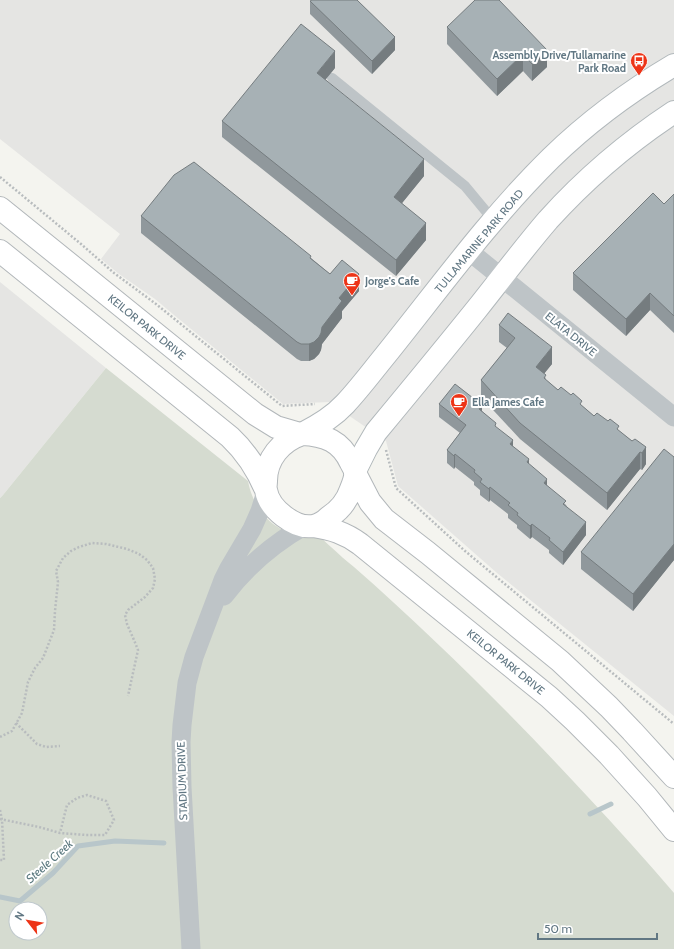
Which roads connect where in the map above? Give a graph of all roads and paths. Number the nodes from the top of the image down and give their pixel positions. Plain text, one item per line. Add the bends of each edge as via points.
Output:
1 (674, 65) edge
2 (332, 78) dead end
3 (674, 112) edge
4 (0, 177) edge
5 (0, 208) edge
6 (494, 221) junction
7 (0, 251) edge
8 (469, 251) junction
9 (501, 277) junction
10 (342, 408) junction
11 (674, 417) edge
12 (376, 432) junction
13 (301, 434) junction
14 (355, 472) junction
15 (266, 491) junction
16 (310, 525) junction
17 (209, 617) junction
18 (128, 696) dead end
19 (16, 723) junction
20 (674, 724) edge
21 (0, 737) edge
22 (60, 746) dead end
23 (674, 777) edge
24 (0, 810) edge
25 (1, 819) edge
26 (674, 830) edge
27 (60, 833) junction
28 (0, 860) edge
29 (191, 949) edge

1 - 6 main road, TULLAMARINE PARK ROAD via 639,87 575,136 552,157
2 - 6 lane via 465,186
3 - 9 main road via 603,165 531,240
4 - 10 path via 114,273 282,406 332,402
5 - 13 main road, KEILOR PARK DRIVE via 255,414 276,427
6 - 8 main road, TULLAMARINE PARK ROAD
7 - 15 main road via 230,437 256,469
8 - 9 street, ELATA DRIVE
8 - 10 main road, TULLAMARINE PARK ROAD
9 - 11 street, ELATA DRIVE
9 - 12 main road
10 - 13 main road, TULLAMARINE PARK ROAD
12 - 14 main road
12 - 20 path via 385,439 396,488 465,551
13 - 14 main road via 320,436 333,441 345,453
13 - 15 main road via 275,452 267,470
14 - 16 main road via 351,491 341,508 324,521
14 - 23 main road via 370,502 384,519 560,661 609,706
15 - 16 main road via 274,507 282,515 294,522
15 - 17 street via 252,529 223,580
16 - 17 street via 291,533 244,571
16 - 26 main road, KEILOR PARK DRIVE via 336,530 360,544 549,697 609,755
17 - 29 street, STADIUM DRIVE via 187,683 182,725 182,787
18 - 19 path via 138,650 125,615 153,588 153,568 139,554 128,549 92,543 71,551 56,570 58,582 54,630 43,658 28,682 22,713
19 - 21 path via 12,731
19 - 22 path via 37,744 46,747
24 - 25 path
25 - 27 path
25 - 28 path via 4,860
27 - 27 path via 105,835 114,820 106,801 87,795 77,798 67,805

